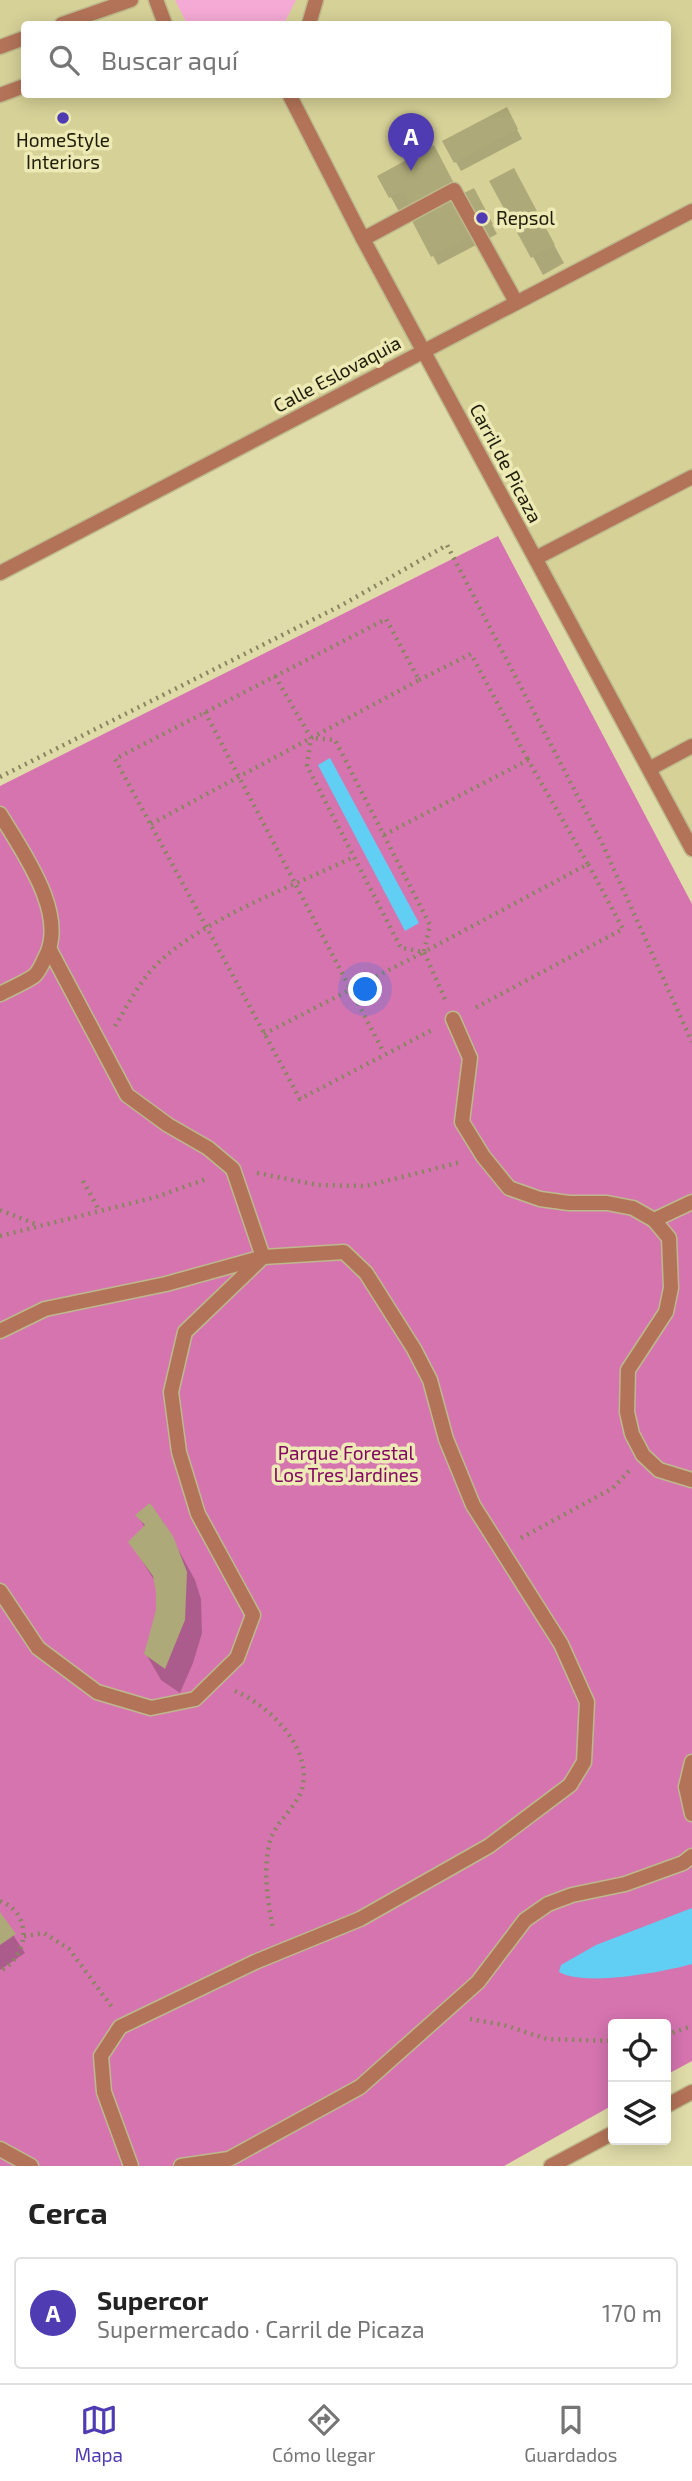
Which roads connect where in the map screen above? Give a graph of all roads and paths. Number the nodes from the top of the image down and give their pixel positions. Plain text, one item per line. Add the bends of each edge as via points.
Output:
1 (131, 0) edge
2 (156, 0) edge
3 (316, 0) edge
4 (71, 21) edge
5 (164, 21) edge
6 (310, 21) edge
7 (21, 39) edge
8 (0, 47) edge
9 (21, 87) edge
10 (0, 95) edge
11 (291, 98) edge
12 (692, 211) edge
13 (363, 239) junction
14 (516, 302) junction
15 (423, 350) junction
16 (692, 477) edge
17 (536, 558) junction
18 (0, 573) edge
19 (275, 676) junction
20 (419, 680) junction
21 (205, 712) junction
22 (312, 738) junction
23 (692, 746) edge
24 (528, 760) junction
25 (651, 768) junction
26 (241, 776) junction
27 (0, 777) edge
28 (0, 814) edge
29 (150, 824) junction
30 (384, 835) junction
31 (692, 849) edge
32 (354, 857) junction
33 (588, 864) junction
34 (297, 884) junction
35 (207, 928) junction
36 (50, 950) junction
37 (425, 952) junction
38 (350, 988) junction
39 (0, 994) edge
40 (453, 1019) junction
41 (264, 1034) junction
42 (692, 1042) edge
43 (103, 1047) junction
44 (384, 1054) junction
45 (83, 1181) dead end
46 (692, 1202) edge
47 (0, 1210) edge
48 (99, 1210) dead end
49 (654, 1220) junction
50 (38, 1225) dead end
51 (262, 1256) junction
52 (0, 1331) edge
53 (643, 1455) junction
54 (692, 1480) edge
55 (500, 1548) junction
56 (0, 1591) edge
57 (211, 1683) junction
58 (692, 1762) edge
59 (692, 1814) edge
60 (692, 1856) edge
61 (0, 1901) edge
62 (24, 1936) junction
63 (278, 1953) junction
64 (0, 1971) edge
65 (452, 2006) junction
66 (127, 2024) junction
67 (692, 2026) edge
68 (671, 2033) edge
69 (608, 2041) edge
70 (692, 2092) edge
71 (671, 2103) edge
72 (608, 2136) edge
73 (0, 2149) edge
74 (31, 2166) edge
75 (131, 2166) edge
76 (181, 2166) edge
77 (551, 2166) edge

1 - 4 street
2 - 5 street
3 - 6 street
7 - 8 street
9 - 10 street
11 - 13 street, Carril de Picaza
12 - 14 street, Calle Eslovaquia
13 - 14 street via 454,190
13 - 15 street, Carril de Picaza
14 - 15 street, Calle Eslovaquia
15 - 17 street, Carril de Picaza
15 - 18 street, Calle Eslovaquia
16 - 17 street
17 - 25 street, Carril de Picaza
19 - 20 path via 386,619
19 - 21 path
19 - 22 path
20 - 22 path
20 - 24 path via 471,654
21 - 26 path
21 - 29 path via 115,759
22 - 26 path
22 - 30 path via 335,740
22 - 32 path via 307,766
23 - 25 street
24 - 30 path
24 - 33 path
25 - 31 street, Carril de Picaza
26 - 29 path
26 - 34 path
27 - 42 path via 342,605 447,545 602,843
28 - 36 street via 49,906 53,924
29 - 35 path
30 - 37 path via 430,925
32 - 34 path
32 - 37 path via 401,948
33 - 37 path
33 - 40 path via 623,929
34 - 35 path
34 - 38 path
35 - 41 path
35 - 43 path via 158,963 140,984
36 - 39 street via 36,975
36 - 43 street
37 - 38 path
37 - 40 path
38 - 41 path
38 - 44 path
40 - 44 path
40 - 49 street via 470,1058 462,1122 509,1188 540,1199 633,1208
41 - 44 path via 300,1099
43 - 51 street via 127,1095 233,1169
45 - 48 path
46 - 49 street
47 - 50 path
49 - 53 street via 669,1238 671,1288 666,1311 628,1370 625,1395 632,1434
51 - 52 street via 166,1284 45,1309
51 - 55 street via 344,1252 366,1273 425,1370 473,1505
51 - 57 street via 186,1332 171,1392 179,1452 198,1514 253,1615 237,1658
53 - 54 street via 659,1470
53 - 55 path via 613,1488
55 - 63 street via 561,1644 587,1702 584,1762 570,1785 489,1846 360,1919
56 - 57 street via 38,1648 97,1692 150,1708 195,1699
57 - 63 path via 254,1699 279,1721 301,1766 303,1786 269,1841 266,1864 266,1891
58 - 59 street via 686,1787
60 - 65 street via 625,1884 548,1904 525,1920 478,1982
61 - 62 path via 19,1917
62 - 64 path via 20,1955
62 - 66 path via 44,1933 69,1949
63 - 66 street
65 - 69 path via 471,2020 547,2039
65 - 76 street via 360,2087 229,2159
66 - 75 street via 120,2027 101,2056 104,2092
67 - 68 path
70 - 71 street
72 - 77 street
73 - 74 street

